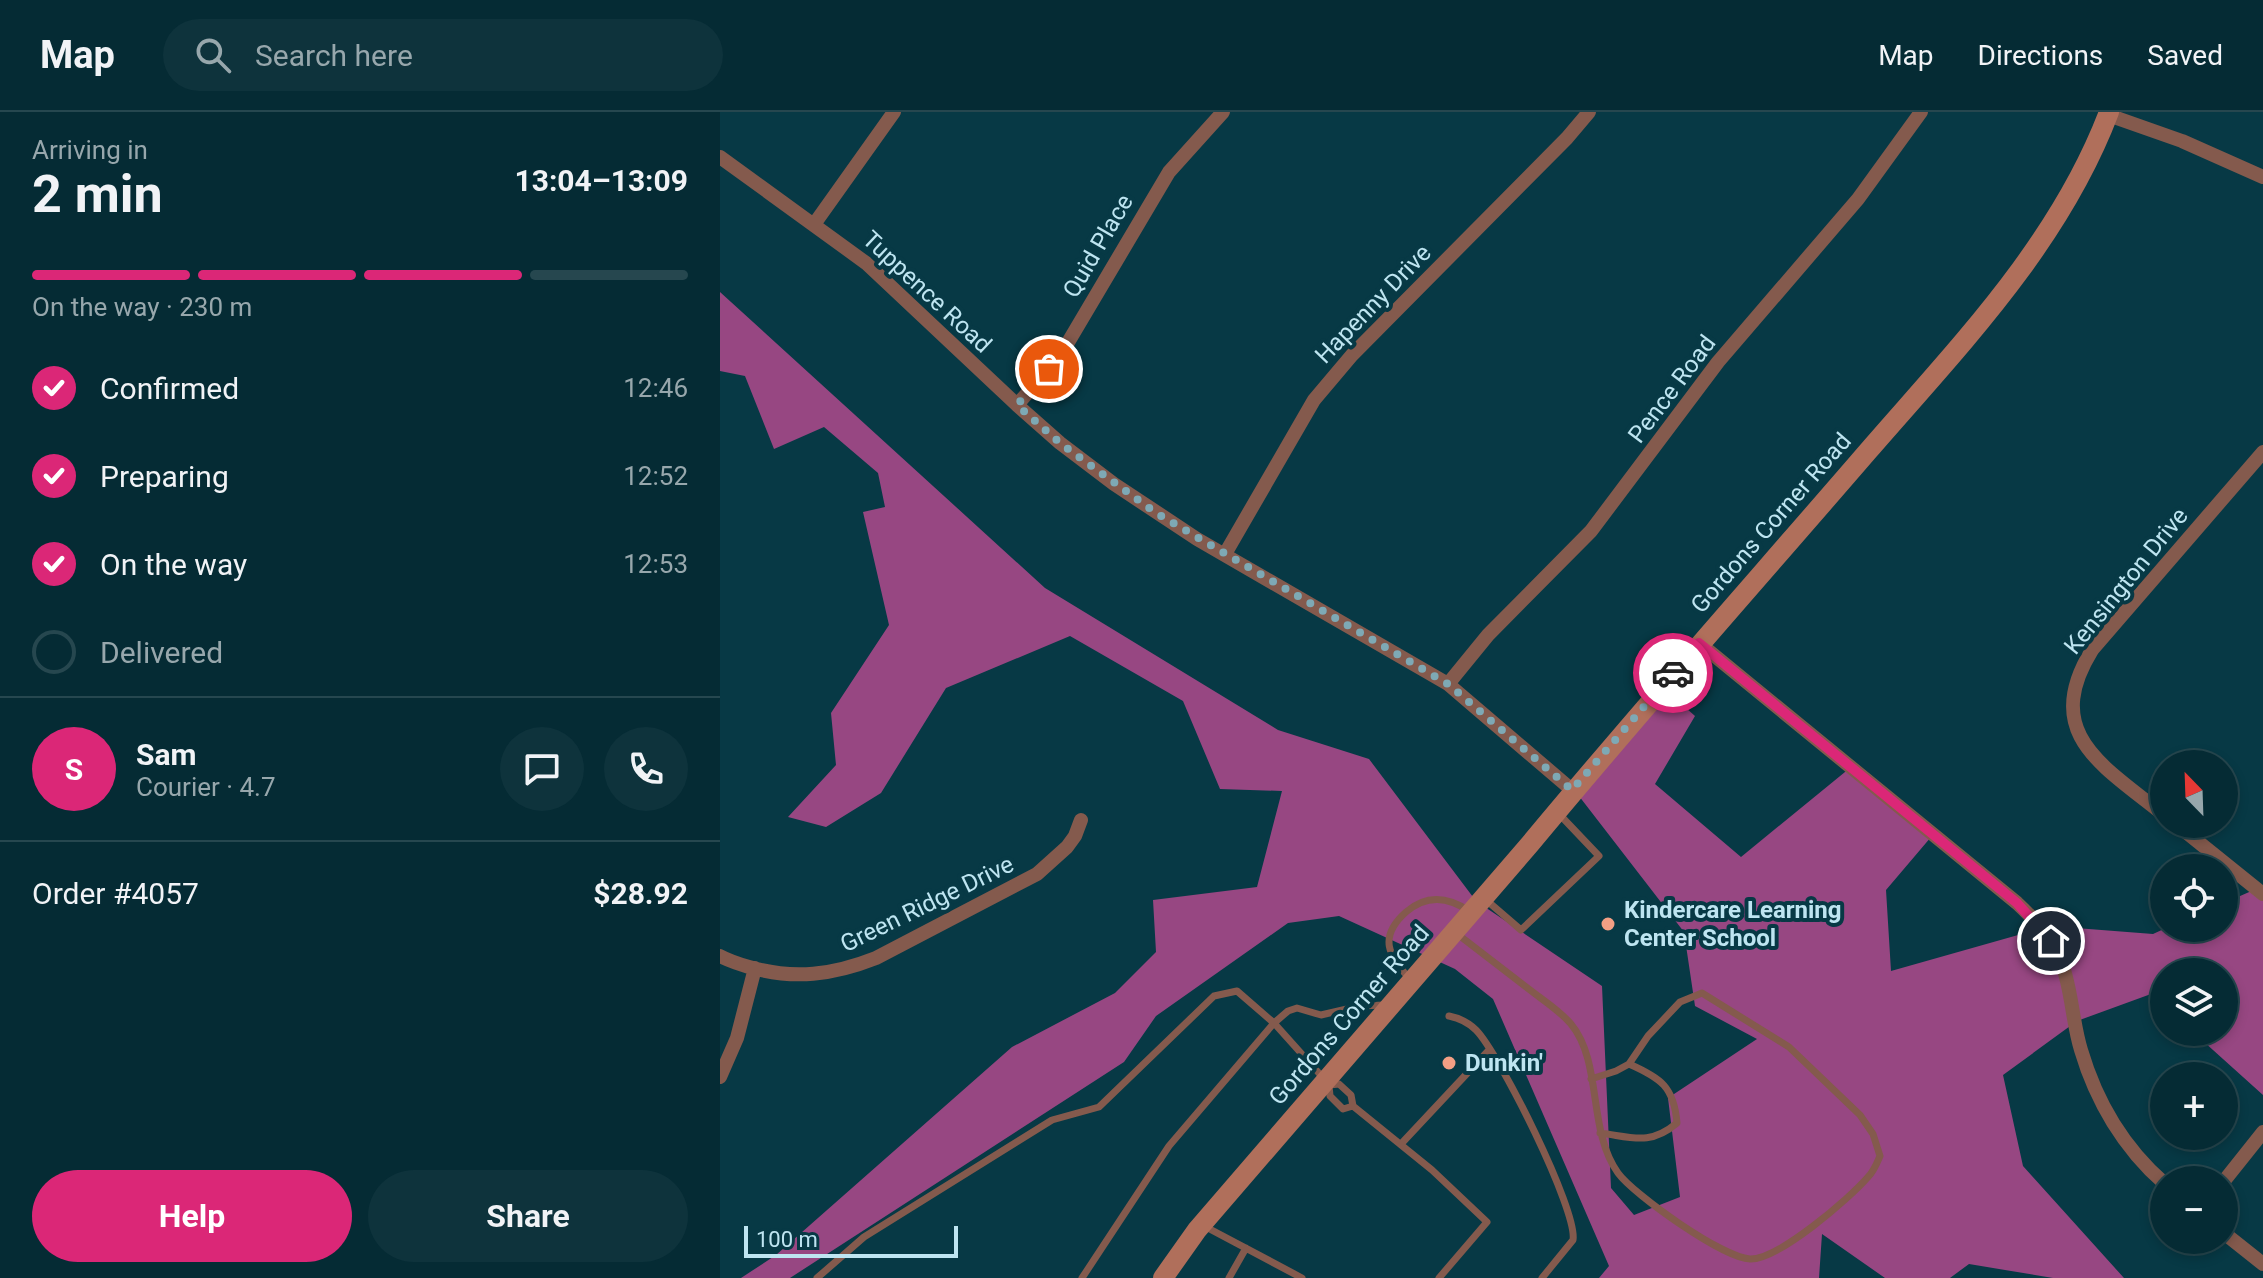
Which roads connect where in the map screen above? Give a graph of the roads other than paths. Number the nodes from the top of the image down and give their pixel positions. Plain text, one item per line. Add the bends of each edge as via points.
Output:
1 (894, 112) edge
2 (1223, 112) edge
3 (1589, 112) edge
4 (1921, 112) edge
5 (2108, 113) edge
6 (720, 157) edge
7 (2263, 177) edge
8 (815, 223) junction
9 (1017, 405) junction
10 (2263, 452) edge
11 (1225, 554) junction
12 (1699, 643) junction
13 (1448, 684) junction
14 (1572, 790) junction
15 (2150, 803) edge
16 (1557, 811) junction
17 (1081, 820) dead end
18 (2193, 838) edge
19 (2263, 894) edge
20 (1477, 905) junction
21 (1455, 932) junction
22 (720, 956) edge
23 (755, 968) junction
24 (1412, 981) junction
25 (1392, 1004) junction
26 (1449, 1016) dead end
27 (1274, 1023) junction
28 (1489, 1050) junction
29 (1629, 1064) junction
30 (720, 1077) edge
31 (1591, 1079) junction
32 (1328, 1083) junction
33 (1353, 1106) junction
34 (2263, 1132) edge
35 (1600, 1133) junction
36 (1401, 1144) junction
37 (2236, 1166) edge
38 (2150, 1169) edge
39 (1202, 1225) junction
40 (2238, 1244) edge
41 (1246, 1248) junction
42 (2263, 1264) edge
43 (817, 1278) edge
44 (1082, 1278) edge
45 (1163, 1278) edge
46 (1229, 1278) edge
47 (1302, 1278) edge
48 (1439, 1278) edge
49 (1542, 1278) edge

1 - 8 street
2 - 9 street, Quid Place via 1169,172 1060,356
3 - 11 street, Hapenny Drive via 1314,400
4 - 13 street, Pence Road via 1858,199 1718,362 1591,531 1488,635
5 - 7 street
5 - 12 street, Gordons Corner Road via 2063,208 2013,282
6 - 8 street, Tuppence Road
8 - 9 street, Tuppence Road via 889,282
9 - 11 street, Tuppence Road via 1114,484
10 - 15 street, Kensington Drive via 2092,650 2077,679 2072,719 2084,743
11 - 13 street, Tuppence Road
12 - 14 street, Gordons Corner Road
12 - 38 street via 2036,921 2061,961 2092,1083 2118,1131
13 - 14 street, Tuppence Road
14 - 16 street, Gordons Corner Road
16 - 20 street, Gordons Corner Road
16 - 20 lane via 1599,856 1521,930
17 - 23 street, Green Ridge Drive via 1067,847 1037,874 876,958 801,976
18 - 19 street
20 - 21 street, Gordons Corner Road
20 - 24 lane via 1431,898 1394,924 1389,936 1392,955
21 - 24 street, Gordons Corner Road
21 - 31 lane via 1572,1025 1587,1051
22 - 23 street, Green Ridge Drive
23 - 30 street via 737,1038
24 - 25 street, Gordons Corner Road
25 - 27 lane via 1321,1015 1297,1008
25 - 32 street, Gordons Corner Road
26 - 28 lane via 1476,1030
27 - 32 lane
27 - 43 lane via 1237,991 1214,996 1099,1107 1052,1120 864,1237
27 - 44 lane via 1169,1146
28 - 36 lane
28 - 49 lane via 1543,1149 1575,1230 1573,1240
29 - 31 lane
29 - 35 lane via 1658,1076 1676,1109 1677,1123 1663,1136 1645,1139
29 - 35 lane via 1680,1002 1702,993 1789,1047 1860,1115 1880,1156 1871,1175 1836,1208 1785,1247 1750,1260 1680,1226 1618,1174
31 - 35 lane
32 - 33 lane via 1339,1084 1351,1095
32 - 33 lane via 1330,1096 1343,1109
32 - 39 street, Gordons Corner Road
33 - 36 lane
34 - 37 street
36 - 48 lane via 1487,1222
39 - 41 lane
39 - 45 street, Gordons Corner Road
40 - 42 street
41 - 46 lane
41 - 47 lane

